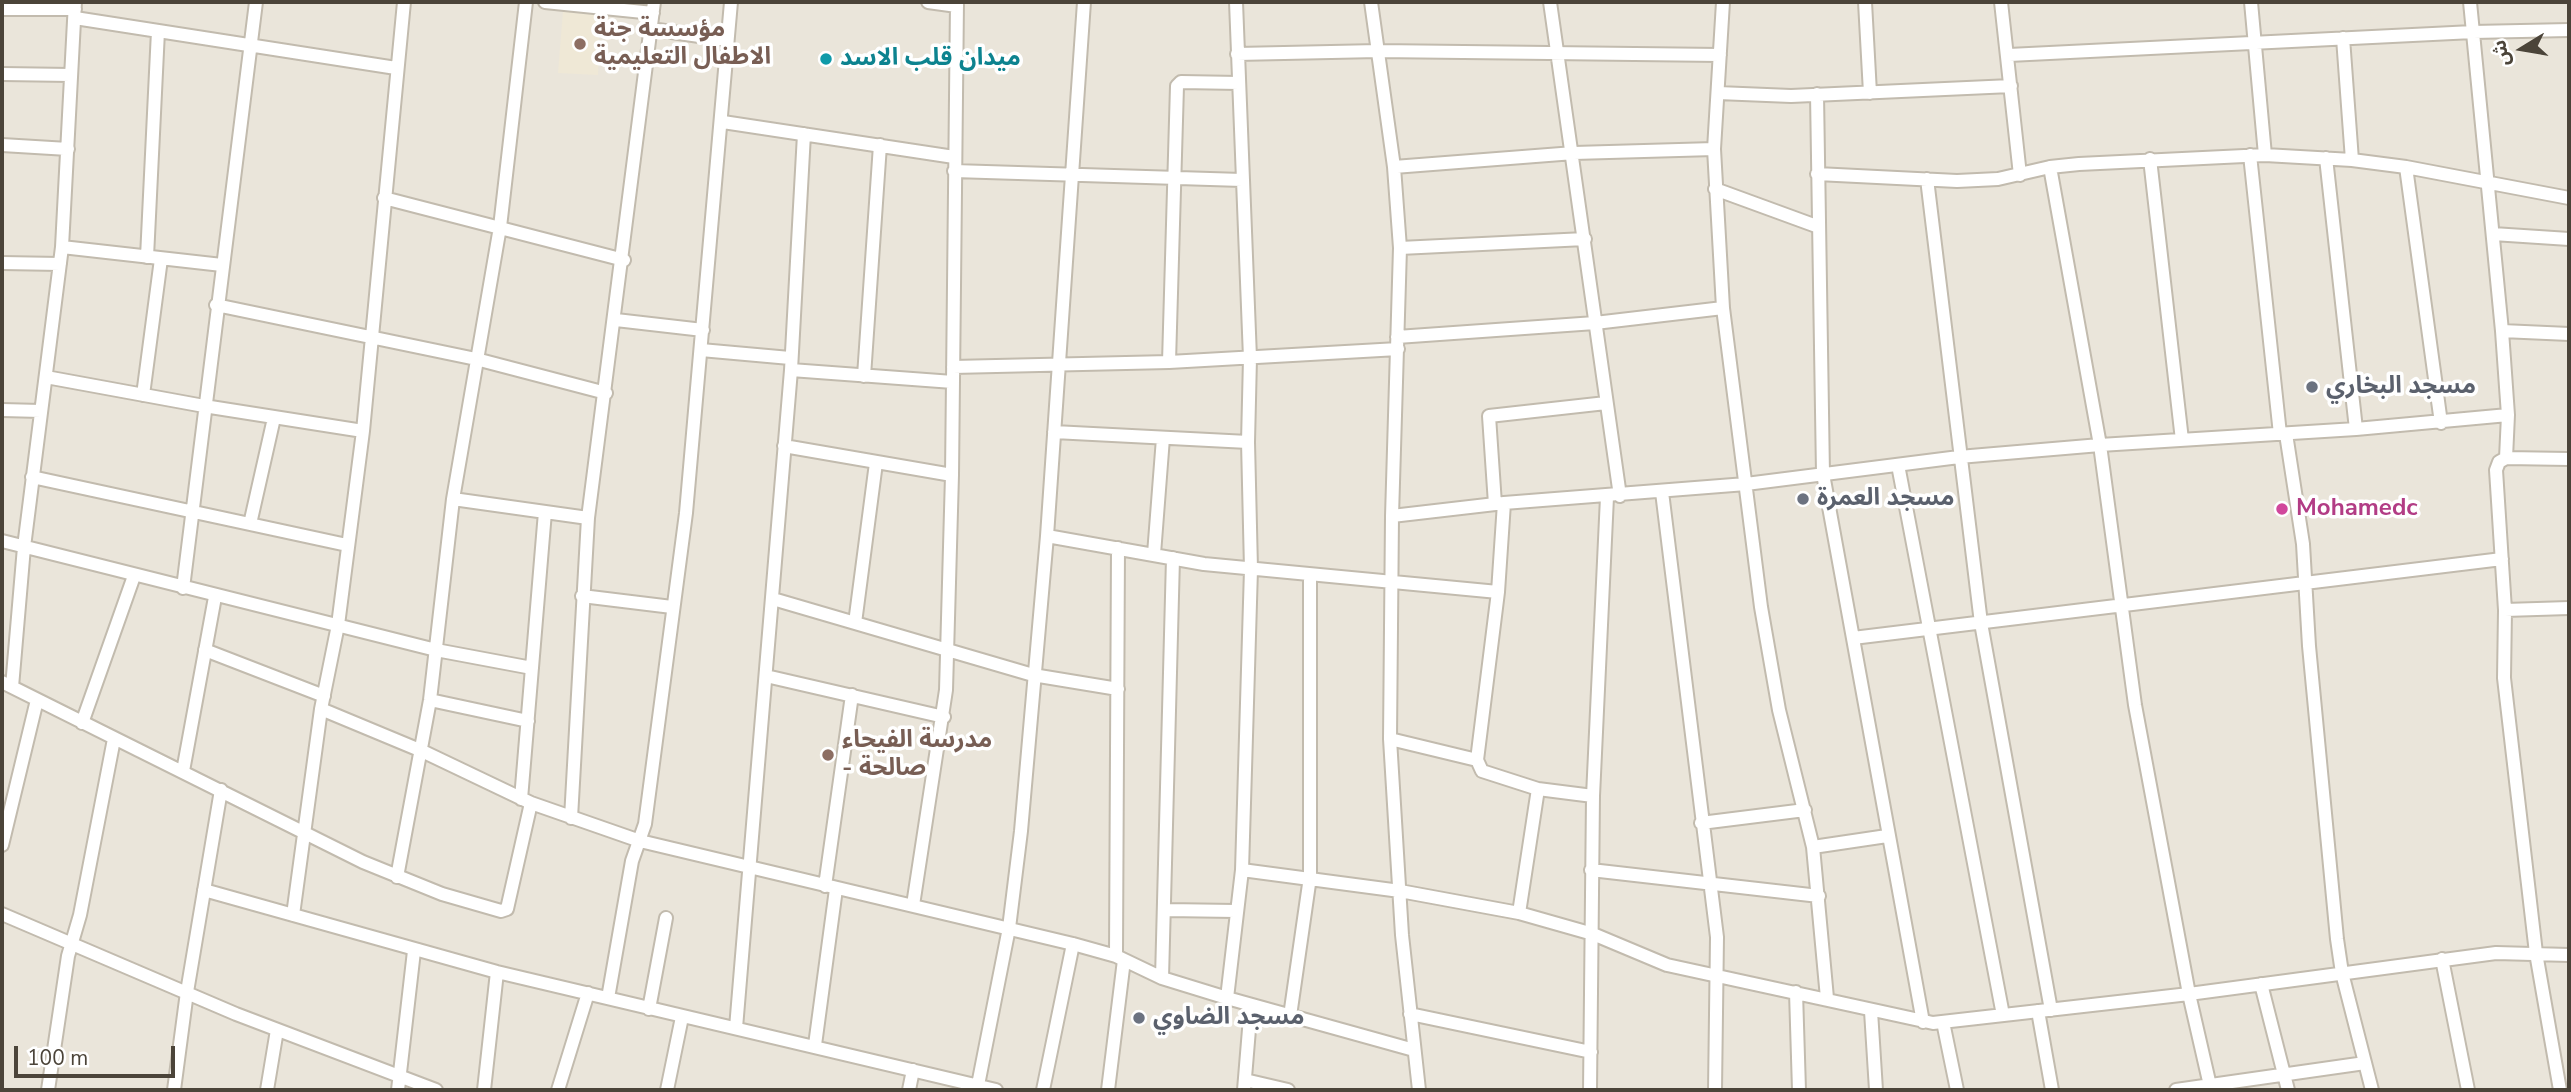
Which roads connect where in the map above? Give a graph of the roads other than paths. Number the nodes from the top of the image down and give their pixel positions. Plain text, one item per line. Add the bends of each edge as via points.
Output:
1 (256, 2) edge
2 (404, 2) edge
3 (526, 2) edge
4 (545, 2) edge
5 (731, 2) edge
6 (928, 2) edge
7 (1084, 2) edge
8 (1236, 2) edge
9 (1371, 2) edge
10 (1550, 2) edge
11 (1723, 2) edge
12 (1865, 2) edge
13 (2001, 2) edge
14 (2252, 2) edge
15 (2470, 2) edge
16 (957, 4) edge
17 (654, 7) edge
18 (2, 9) edge
19 (75, 10) edge
20 (651, 29) junction
21 (2569, 30) edge
22 (158, 31) junction
23 (2473, 32) junction
24 (2343, 38) junction
25 (727, 40) junction
26 (252, 44) junction
27 (2256, 44) junction
28 (1378, 51) junction
29 (1237, 54) junction
30 (1557, 54) junction
31 (1720, 55) junction
32 (2009, 55) junction
33 (396, 68) junction
34 (2, 74) edge
35 (71, 75) junction
36 (1239, 83) junction
37 (2011, 86) junction
38 (1718, 93) junction
39 (1870, 93) junction
40 (1816, 94) junction
41 (723, 122) junction
42 (804, 134) junction
43 (2, 145) edge
44 (880, 145) junction
45 (68, 149) junction
46 (1714, 149) junction
47 (1574, 153) junction
48 (2250, 155) junction
49 (2265, 155) junction
50 (954, 157) junction
51 (2326, 158) junction
52 (2150, 159) junction
53 (2352, 160) junction
54 (1394, 167) junction
55 (2050, 167) junction
56 (2406, 167) junction
57 (954, 171) junction
58 (1072, 173) junction
59 (1816, 174) junction
60 (2021, 175) junction
61 (1174, 178) junction
62 (1927, 179) junction
63 (1242, 180) junction
64 (2487, 184) junction
65 (1715, 189) junction
66 (384, 198) junction
67 (2569, 198) edge
68 (500, 227) junction
69 (1819, 227) junction
70 (2493, 234) junction
71 (1585, 239) junction
72 (2569, 239) edge
73 (62, 247) junction
74 (1400, 248) junction
75 (147, 257) junction
76 (161, 259) junction
77 (624, 260) junction
78 (2, 263) edge
79 (60, 264) junction
80 (222, 265) junction
81 (216, 305) junction
82 (1723, 308) junction
83 (616, 320) junction
84 (1595, 323) junction
85 (703, 330) junction
86 (2502, 331) junction
87 (2569, 334) edge
88 (370, 335) junction
89 (1398, 343) junction
90 (701, 350) junction
91 (1250, 358) junction
92 (477, 359) junction
93 (1169, 362) junction
94 (1057, 363) junction
95 (791, 364) junction
96 (953, 367) junction
97 (864, 376) junction
98 (46, 377) junction
99 (953, 383) junction
100 (606, 394) junction
101 (143, 395) junction
102 (1606, 403) junction
103 (204, 406) junction
104 (2, 410) edge
105 (41, 411) junction
106 (2508, 415) junction
107 (274, 418) junction
108 (2441, 423) junction
109 (2356, 429) junction
110 (363, 430) junction
111 (1054, 432) junction
112 (2283, 434) junction
113 (1163, 438) junction
114 (2182, 440) junction
115 (1248, 442) junction
116 (2100, 445) junction
117 (784, 446) junction
118 (1959, 457) junction
119 (2506, 458) junction
120 (2569, 459) edge
121 (877, 463) junction
122 (1898, 465) junction
123 (1824, 474) junction
124 (953, 475) junction
125 (32, 477) junction
126 (1746, 484) junction
127 (1662, 492) junction
128 (1613, 496) junction
129 (453, 499) junction
130 (1500, 504) junction
131 (192, 511) junction
132 (545, 512) junction
133 (1392, 516) junction
134 (588, 518) junction
135 (250, 524) junction
136 (1047, 536) junction
137 (2, 541) edge
138 (347, 545) junction
139 (24, 547) junction
140 (1118, 548) junction
141 (1154, 554) junction
142 (1173, 558) junction
143 (2502, 559) junction
144 (1251, 569) junction
145 (1310, 575) junction
146 (134, 576) junction
147 (1390, 583) junction
148 (2305, 584) junction
149 (183, 588) junction
150 (1498, 592) junction
151 (582, 596) junction
152 (215, 597) junction
153 (773, 598) junction
154 (672, 607) junction
155 (2122, 607) junction
156 (2569, 608) edge
157 (2505, 610) junction
158 (855, 623) junction
159 (1981, 623) junction
160 (338, 625) junction
161 (1928, 629) junction
162 (1853, 638) junction
163 (948, 649) junction
164 (205, 650) junction
165 (436, 650) junction
166 (532, 668) junction
167 (1033, 675) junction
168 (766, 676) junction
169 (7, 684) edge
170 (1118, 689) junction
171 (852, 695) junction
172 (37, 700) junction
173 (430, 700) junction
174 (323, 702) junction
175 (944, 717) junction
176 (528, 721) junction
177 (82, 723) junction
178 (114, 739) junction
179 (1390, 739) junction
180 (422, 751) junction
181 (1477, 760) junction
182 (183, 771) junction
183 (1538, 789) junction
184 (221, 790) junction
185 (1593, 796) junction
186 (526, 801) junction
187 (1805, 810) junction
188 (571, 818) junction
189 (1701, 823) junction
190 (304, 830) junction
191 (1888, 836) junction
192 (640, 841) junction
193 (2, 845) edge
194 (1813, 847) junction
195 (748, 869) junction
196 (1242, 870) junction
197 (1591, 870) junction
198 (397, 877) junction
199 (1310, 877) junction
200 (1710, 884) junction
201 (831, 888) junction
202 (204, 890) junction
203 (1400, 891) junction
204 (1819, 896) junction
205 (913, 905) junction
206 (1166, 910) junction
207 (1236, 911) junction
208 (1519, 913) junction
209 (2, 914) edge
210 (293, 915) junction
211 (666, 918) dead end
212 (1009, 928) junction
213 (1593, 934) junction
214 (71, 944) junction
215 (1073, 944) junction
216 (414, 951) junction
217 (2536, 953) junction
218 (2569, 955) edge
219 (1120, 958) junction
220 (2442, 959) junction
221 (496, 972) junction
222 (2342, 973) junction
223 (1718, 977) junction
224 (1162, 978) junction
225 (2261, 984) junction
226 (187, 992) junction
227 (1797, 992) junction
228 (588, 993) junction
229 (2189, 994) junction
230 (608, 998) junction
231 (1826, 998) junction
232 (1227, 999) junction
233 (1251, 1005) junction
234 (649, 1009) junction
235 (2045, 1010) junction
236 (1871, 1011) junction
237 (1410, 1014) junction
238 (2003, 1015) junction
239 (1290, 1016) junction
240 (682, 1017) junction
241 (1923, 1022) junction
242 (1943, 1023) junction
243 (736, 1028) junction
244 (277, 1030) junction
245 (815, 1045) junction
246 (1414, 1050) junction
247 (1591, 1052) junction
248 (2365, 1063) junction
249 (913, 1070) junction
250 (2563, 1073) edge
251 (2284, 1075) junction
252 (400, 1077) junction
253 (978, 1085) junction
254 (1244, 1085) edge
255 (2210, 1088) edge
256 (48, 1090) edge
257 (174, 1090) edge
258 (267, 1090) edge
259 (398, 1090) edge
260 (436, 1090) edge
261 (484, 1090) edge
262 (558, 1090) edge
263 (667, 1090) edge
264 (909, 1090) edge
265 (996, 1090) edge
266 (1043, 1090) edge
267 (1108, 1090) edge
268 (1288, 1090) edge
269 (1421, 1090) edge
270 (1590, 1090) edge
271 (1715, 1090) edge
272 (1799, 1090) edge
273 (1876, 1090) edge
274 (1957, 1090) edge
275 (2052, 1090) edge
276 (2176, 1090) edge
277 (2288, 1090) edge
278 (2372, 1090) edge
279 (2468, 1090) edge
280 (2560, 1090) edge

1 - 26 street
2 - 33 street
3 - 68 street
4 - 17 street
5 - 25 street
6 - 16 street
7 - 58 street
8 - 29 street
9 - 28 street
10 - 30 street
11 - 31 street
12 - 39 street
13 - 32 street
14 - 27 street
15 - 23 street
16 - 50 street
17 - 20 street
18 - 19 street
19 - 22 street
19 - 35 street
20 - 25 street
20 - 77 street
21 - 23 street
22 - 26 street
22 - 75 street
23 - 24 street
23 - 64 street
24 - 27 street
24 - 53 street
25 - 41 street
26 - 33 street
26 - 80 street
27 - 32 street
27 - 49 street
28 - 29 street
28 - 30 street
28 - 54 street
29 - 36 street
30 - 31 street
30 - 47 street
31 - 38 street
32 - 37 street
33 - 66 street
34 - 35 street
35 - 45 street
36 - 61 street via 1178,83
36 - 63 street
37 - 39 street
37 - 60 street
38 - 40 street
38 - 46 street
39 - 40 street
40 - 59 street
41 - 42 street
41 - 85 street
42 - 44 street
42 - 95 street
43 - 45 street
44 - 50 street
44 - 97 street
45 - 73 street
46 - 47 street
46 - 65 street
47 - 54 street
47 - 71 street
48 - 49 street
48 - 52 street
48 - 112 street
49 - 51 street
50 - 57 street
51 - 53 street
51 - 109 street
52 - 55 street
52 - 114 street
53 - 56 street
54 - 74 street
55 - 60 street
55 - 116 street
56 - 64 street
56 - 108 street
57 - 58 street
57 - 96 street
58 - 61 street
58 - 94 street
59 - 62 street
59 - 69 street
60 - 62 street
61 - 63 street
61 - 93 street
62 - 118 street
63 - 91 street
64 - 67 street
64 - 70 street
65 - 69 street
65 - 82 street
66 - 68 street
66 - 88 street
68 - 77 street
68 - 92 street
69 - 123 street
70 - 72 street
70 - 86 street
71 - 74 street
71 - 84 street
73 - 75 street
73 - 79 street
74 - 89 street
75 - 76 street
76 - 80 street
76 - 101 street
77 - 83 street
78 - 79 street
79 - 98 street
80 - 81 street
81 - 88 street
81 - 103 street
82 - 84 street
82 - 126 street
83 - 85 street
83 - 100 street
84 - 89 street
84 - 102 street
85 - 90 street
86 - 87 street
86 - 106 street
88 - 92 street
88 - 110 street
89 - 91 street
89 - 133 street
90 - 95 street
90 - 154 street
91 - 93 street
91 - 115 street
92 - 100 street
92 - 129 street
93 - 94 street
94 - 96 street
94 - 111 street
95 - 97 street
95 - 117 street
96 - 99 street
97 - 99 street
98 - 101 street
98 - 105 street
99 - 124 street
100 - 134 street
101 - 103 street
102 - 128 street
102 - 130 street via 1489,416
103 - 107 street
103 - 131 street
104 - 105 street
105 - 125 street
106 - 108 street
106 - 119 street
107 - 110 street
107 - 135 street
108 - 109 street
109 - 112 street
110 - 138 street
111 - 113 street
111 - 136 street
112 - 114 street
112 - 148 street via 2303,544
113 - 115 street
113 - 141 street
114 - 116 street
115 - 144 street
116 - 118 street
116 - 155 street
117 - 121 street
117 - 153 street
118 - 122 street
118 - 159 street
119 - 120 street
119 - 143 street via 2496,470
121 - 124 street
121 - 158 street
122 - 123 street
122 - 161 street
123 - 126 street
123 - 162 street
124 - 163 street
125 - 131 street
125 - 139 street
126 - 127 street
126 - 187 street via 1777,697
127 - 128 street
127 - 189 street
128 - 130 street
128 - 185 street
129 - 132 street
129 - 165 street
130 - 133 street
130 - 150 street
131 - 135 street
131 - 149 street
132 - 134 street
132 - 166 street
133 - 147 street
134 - 151 street
135 - 138 street
136 - 140 street
136 - 167 street
137 - 139 street
138 - 160 street
139 - 146 street
139 - 169 street
140 - 141 street
140 - 170 street
141 - 142 street
142 - 144 street
142 - 206 street
143 - 148 street
143 - 157 street
144 - 145 street
144 - 196 street
145 - 147 street
145 - 199 street
146 - 149 street
146 - 177 street
147 - 150 street
147 - 179 street
148 - 155 street
148 - 222 street
149 - 152 street
150 - 181 street
151 - 154 street
151 - 188 street
152 - 160 street
152 - 164 street
153 - 158 street
153 - 168 street
154 - 192 street
155 - 159 street
155 - 229 street via 2135,705
156 - 157 street
157 - 217 street via 2504,678
158 - 163 street
159 - 161 street
159 - 235 street
160 - 165 street
160 - 174 street
161 - 162 street
161 - 238 street
162 - 191 street
163 - 167 street
163 - 175 street
164 - 174 street
164 - 182 street
165 - 166 street
165 - 173 street
166 - 176 street
167 - 170 street
167 - 212 street
168 - 171 street
168 - 195 street
169 - 172 street
170 - 219 street
171 - 175 street
171 - 201 street
172 - 177 street
172 - 193 street
173 - 176 street
173 - 180 street
174 - 180 street
174 - 190 street
175 - 205 street
176 - 186 street
177 - 178 street
178 - 182 street
178 - 214 street
179 - 181 street
179 - 203 street
180 - 186 street
180 - 198 street
181 - 183 street via 1482,771
182 - 184 street
183 - 185 street
183 - 208 street
184 - 190 street
184 - 202 street
185 - 197 street
186 - 188 street
186 - 198 street via 505,911 471,904
187 - 189 street
187 - 194 street
188 - 192 street
189 - 200 street
190 - 198 street
190 - 210 street
191 - 194 street
191 - 241 street
192 - 195 street
192 - 230 street via 632,861
194 - 204 street
195 - 201 street
195 - 243 street
196 - 199 street
196 - 207 street
197 - 200 street
197 - 213 street
199 - 203 street
199 - 239 street
200 - 204 street
200 - 223 street
201 - 205 street
201 - 245 street
202 - 210 street
202 - 226 street
203 - 208 street
203 - 237 street
204 - 231 street
205 - 212 street
206 - 207 street
206 - 224 street
207 - 232 street
208 - 213 street
209 - 214 street
210 - 216 street
211 - 234 street
212 - 215 street
212 - 253 street
213 - 223 street via 1648,959
213 - 247 street
214 - 226 street
214 - 256 street
215 - 219 street
215 - 266 street
216 - 221 street
216 - 252 street
217 - 218 street
217 - 220 street
217 - 250 street
219 - 224 street
219 - 267 street
220 - 222 street
220 - 279 street
221 - 228 street
221 - 261 street
222 - 225 street
222 - 248 street
223 - 227 street
223 - 271 street
224 - 232 street
225 - 229 street
225 - 251 street
226 - 244 street
226 - 257 street
227 - 231 street
227 - 272 street
228 - 230 street
228 - 262 street
229 - 235 street
229 - 255 street
230 - 234 street
231 - 236 street
232 - 233 street
233 - 239 street
233 - 254 street
234 - 240 street
235 - 238 street
235 - 275 street
236 - 241 street
236 - 273 street
237 - 246 street
237 - 247 street
238 - 242 street
239 - 246 street
240 - 243 street
240 - 263 street
241 - 242 street
242 - 274 street
243 - 245 street
244 - 252 street
244 - 258 street
245 - 249 street
246 - 269 street
247 - 270 street
248 - 251 street
248 - 278 street
249 - 253 street
249 - 264 street
250 - 280 street
251 - 255 street
251 - 277 street
252 - 259 street
252 - 260 street
253 - 265 street
254 - 268 street
255 - 276 street

